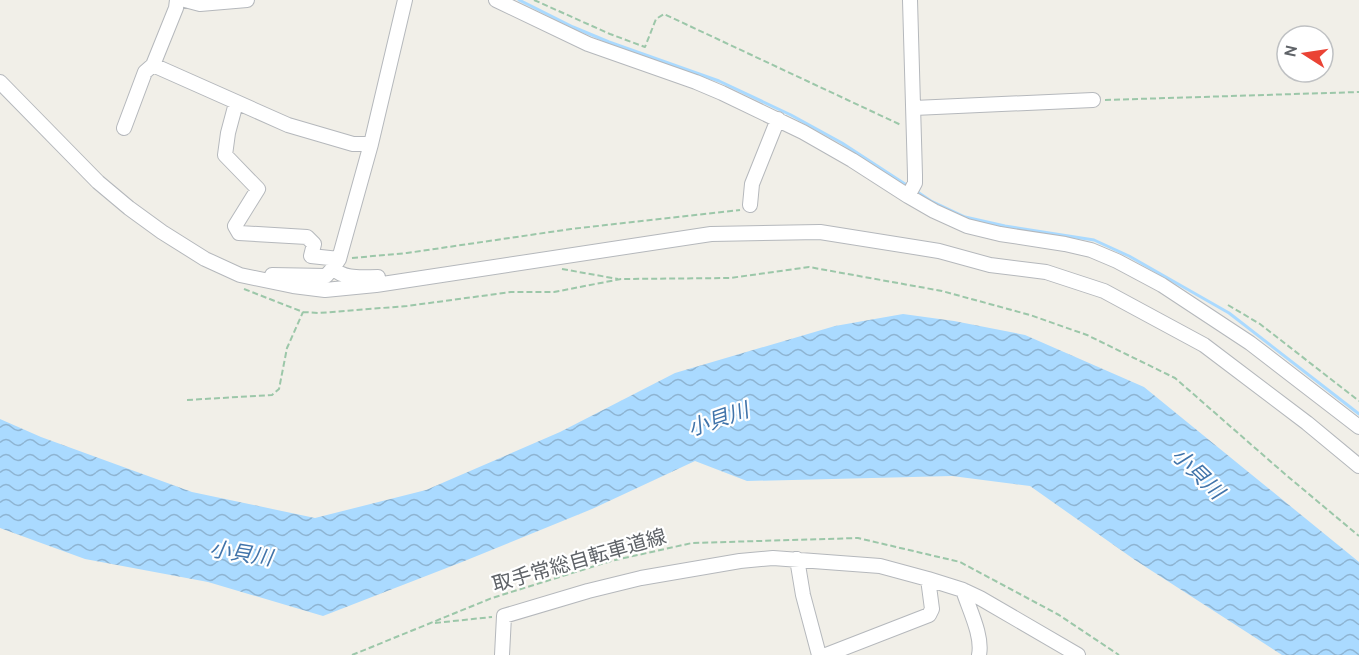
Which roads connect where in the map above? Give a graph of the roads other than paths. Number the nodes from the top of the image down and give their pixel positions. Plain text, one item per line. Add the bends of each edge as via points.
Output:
1 (177, 0) edge
2 (185, 0) edge
3 (247, 0) edge
4 (405, 0) edge
5 (496, 0) edge
6 (910, 0) edge
7 (153, 65) junction
8 (0, 82) edge
9 (1093, 100) road end
10 (236, 103) junction
11 (914, 108) junction
12 (778, 119) junction
13 (124, 128) dead end
14 (371, 144) junction
15 (908, 196) junction
16 (750, 205) road end
17 (336, 263) junction
18 (237, 273) junction
19 (425, 277) junction
20 (1359, 427) edge
21 (1359, 466) edge
22 (797, 559) junction
23 (928, 579) junction
24 (963, 590) junction
25 (502, 655) edge
26 (819, 655) edge
27 (826, 655) edge
28 (979, 655) edge
29 (1078, 655) edge

1 - 7 street
2 - 3 street via 200,4
4 - 14 street
5 - 12 street via 588,44 696,82
6 - 11 street
7 - 10 street
7 - 13 street via 145,72
8 - 18 street via 98,183 162,232 205,259
9 - 11 street
10 - 14 street via 288,125 353,144
10 - 17 street via 225,155 258,189 235,226 238,233 307,237 314,244 312,256
11 - 15 street via 915,183
12 - 15 street
12 - 16 street via 752,184
14 - 17 street
15 - 20 street via 967,226 1074,246 1117,261 1162,285 1250,343
17 - 18 street via 326,276
17 - 19 street via 339,275
18 - 19 street via 325,290
19 - 21 street via 711,234 820,232 1046,272 1104,291 1204,345
22 - 23 street via 880,566
22 - 25 street via 740,561 641,578 504,616
22 - 26 street
23 - 24 street
23 - 27 street via 932,609 929,615
24 - 28 street via 978,638
24 - 29 street

